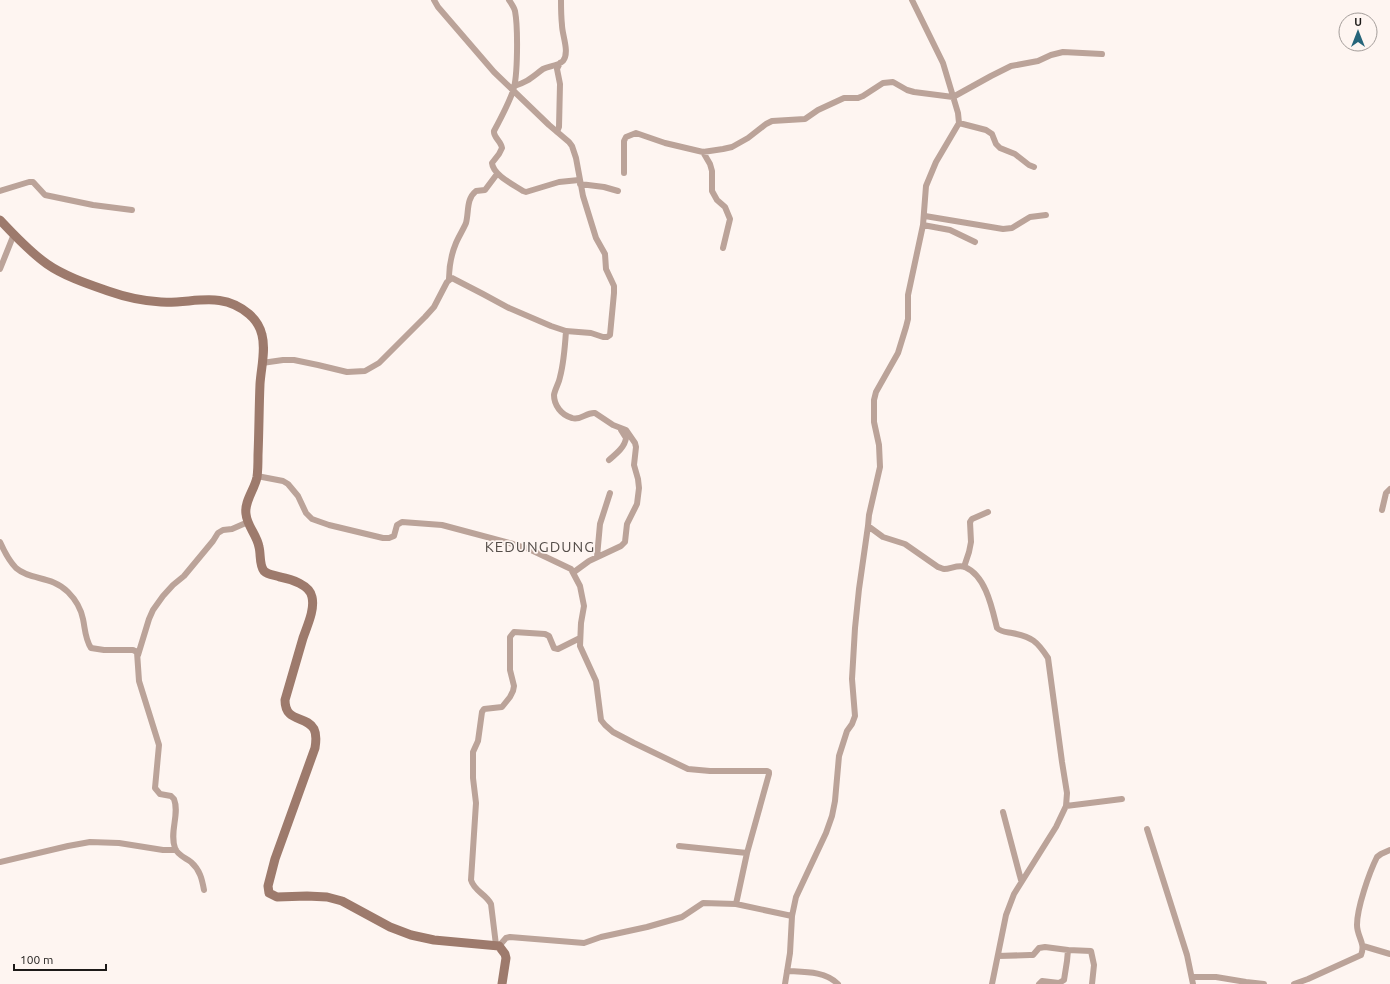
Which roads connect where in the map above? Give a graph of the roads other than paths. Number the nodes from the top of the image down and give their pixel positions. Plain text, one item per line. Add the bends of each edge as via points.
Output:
1 (434, 0) edge
2 (509, 0) edge
3 (561, 0) edge
4 (912, 0) edge
5 (1102, 54) dead end
6 (560, 63) junction
7 (514, 89) junction
8 (954, 97) junction
9 (959, 123) junction
10 (557, 132) junction
11 (703, 152) junction
12 (1034, 167) dead end
13 (624, 173) dead end
14 (497, 174) junction
15 (580, 182) junction
16 (0, 191) edge
17 (618, 191) dead end
18 (132, 210) dead end
19 (1046, 215) dead end
20 (924, 216) junction
21 (0, 220) edge
22 (923, 225) junction
23 (14, 234) junction
24 (975, 242) dead end
25 (722, 248) dead end
26 (0, 269) edge
27 (449, 279) junction
28 (566, 331) junction
29 (262, 363) junction
30 (618, 427) junction
31 (609, 460) dead end
32 (257, 476) junction
33 (1390, 489) edge
34 (610, 493) dead end
35 (1382, 510) dead end
36 (988, 512) dead end
37 (248, 522) junction
38 (868, 526) junction
39 (0, 542) edge
40 (597, 557) junction
41 (964, 566) junction
42 (574, 572) junction
43 (580, 638) junction
44 (138, 655) junction
45 (1122, 799) dead end
46 (1066, 806) junction
47 (1002, 812) dead end
48 (1147, 829) dead end
49 (679, 846) dead end
50 (176, 850) junction
51 (1390, 850) edge
52 (747, 852) junction
53 (0, 862) edge
54 (1021, 880) junction
55 (204, 890) dead end
56 (736, 904) junction
57 (792, 916) junction
58 (498, 945) junction
59 (1363, 946) junction
60 (1068, 950) junction
61 (1390, 954) edge
62 (998, 956) junction
63 (787, 971) junction
64 (1192, 977) junction
65 (1307, 982) edge
66 (502, 984) edge
67 (785, 984) edge
68 (838, 984) edge
69 (992, 984) edge
70 (1039, 984) edge
71 (1092, 984) edge
72 (1193, 984) edge
73 (1264, 984) edge
74 (1294, 984) edge

1 - 7 street via 479,56
2 - 7 street via 516,18
3 - 6 street via 566,56
4 - 8 street via 942,63
5 - 8 street via 1063,52 1038,61 1011,66
6 - 7 street via 544,69
6 - 10 street
7 - 10 street
7 - 14 street via 494,131 502,148 492,163
8 - 9 street
8 - 11 street via 914,92 893,82 883,83 863,96 844,98 805,119 772,122 732,146
9 - 12 street via 986,130 992,134 1000,148 1015,154
9 - 20 street via 930,175 926,186
10 - 15 street via 574,150
11 - 13 street via 641,134 631,134 624,141
11 - 25 street via 712,171 712,191 725,207 730,219
14 - 15 street via 526,192 559,182
14 - 27 street via 485,190 476,191 470,198 465,224 450,260
15 - 17 street
15 - 28 street via 592,227 605,254 606,269 614,286 611,333 606,337
16 - 18 street via 33,182 45,195
19 - 20 street via 1030,217 1012,228 1003,229
20 - 22 street
21 - 23 street
22 - 24 street via 950,230
22 - 38 street via 908,295 906,327 898,354 874,400 880,467 868,515
23 - 26 street
23 - 29 street via 48,265 110,292 152,302 206,299 233,303 250,314 260,328 263,337
27 - 28 street via 454,278 509,308
27 - 29 street via 426,317 373,368 347,372 294,360
28 - 30 street via 560,377 554,395 557,406 569,418 576,419 595,413
29 - 32 street
30 - 31 street via 626,441
30 - 40 street via 629,433 636,447 634,465 638,484 637,504 627,524 625,542
32 - 37 street via 245,512
32 - 42 street via 288,484 298,496 308,516 320,522 383,538 394,536 397,525 402,522 442,525 529,549
33 - 35 street via 1386,493
34 - 40 street via 600,524
36 - 41 street via 970,522 971,542
37 - 44 street via 218,533 184,576 163,596 152,610
37 - 58 street via 259,546 262,569 271,575 303,586 312,598 312,608 285,707 294,717 310,724 316,739 315,748 275,859 268,886 269,893 277,897 327,897 342,901 390,927 411,935 434,940
38 - 41 street via 883,537 905,544 938,567 944,569
38 - 57 street via 855,628 852,679 855,716 839,756 832,816 796,896
39 - 44 street via 9,559 22,572 58,584 68,593 78,606 91,648 109,651 136,650
40 - 42 street
41 - 46 street via 974,573 985,588 997,628 1031,638 1041,646 1048,658 1068,793
42 - 43 street via 584,606
43 - 52 street via 580,646 596,682 601,720 613,732 688,768 769,772
43 - 58 street via 558,649 554,648 549,636 545,634 512,633 510,670 513,690 504,705 484,709 482,712 474,752 473,778 476,803 471,880 472,885 491,904
44 - 50 street via 139,681 159,745 155,788 160,794 171,796 175,802
45 - 46 street
46 - 54 street via 1056,827
47 - 54 street
48 - 64 street
49 - 52 street
50 - 53 street via 90,842
50 - 55 street via 200,873
51 - 59 street via 1377,857 1362,901 1357,924
52 - 56 street
54 - 62 street via 1006,915
56 - 57 street
56 - 58 street via 703,903 682,917 584,943 510,937
57 - 63 street
58 - 66 street via 506,958
59 - 61 street
59 - 65 street via 1361,955
60 - 62 street via 1045,947 1039,948 1033,955
60 - 70 street via 1064,980 1042,981
60 - 71 street via 1091,951 1094,965
62 - 69 street
63 - 67 street
63 - 68 street via 826,976
64 - 72 street
64 - 73 street via 1216,977
65 - 74 street

